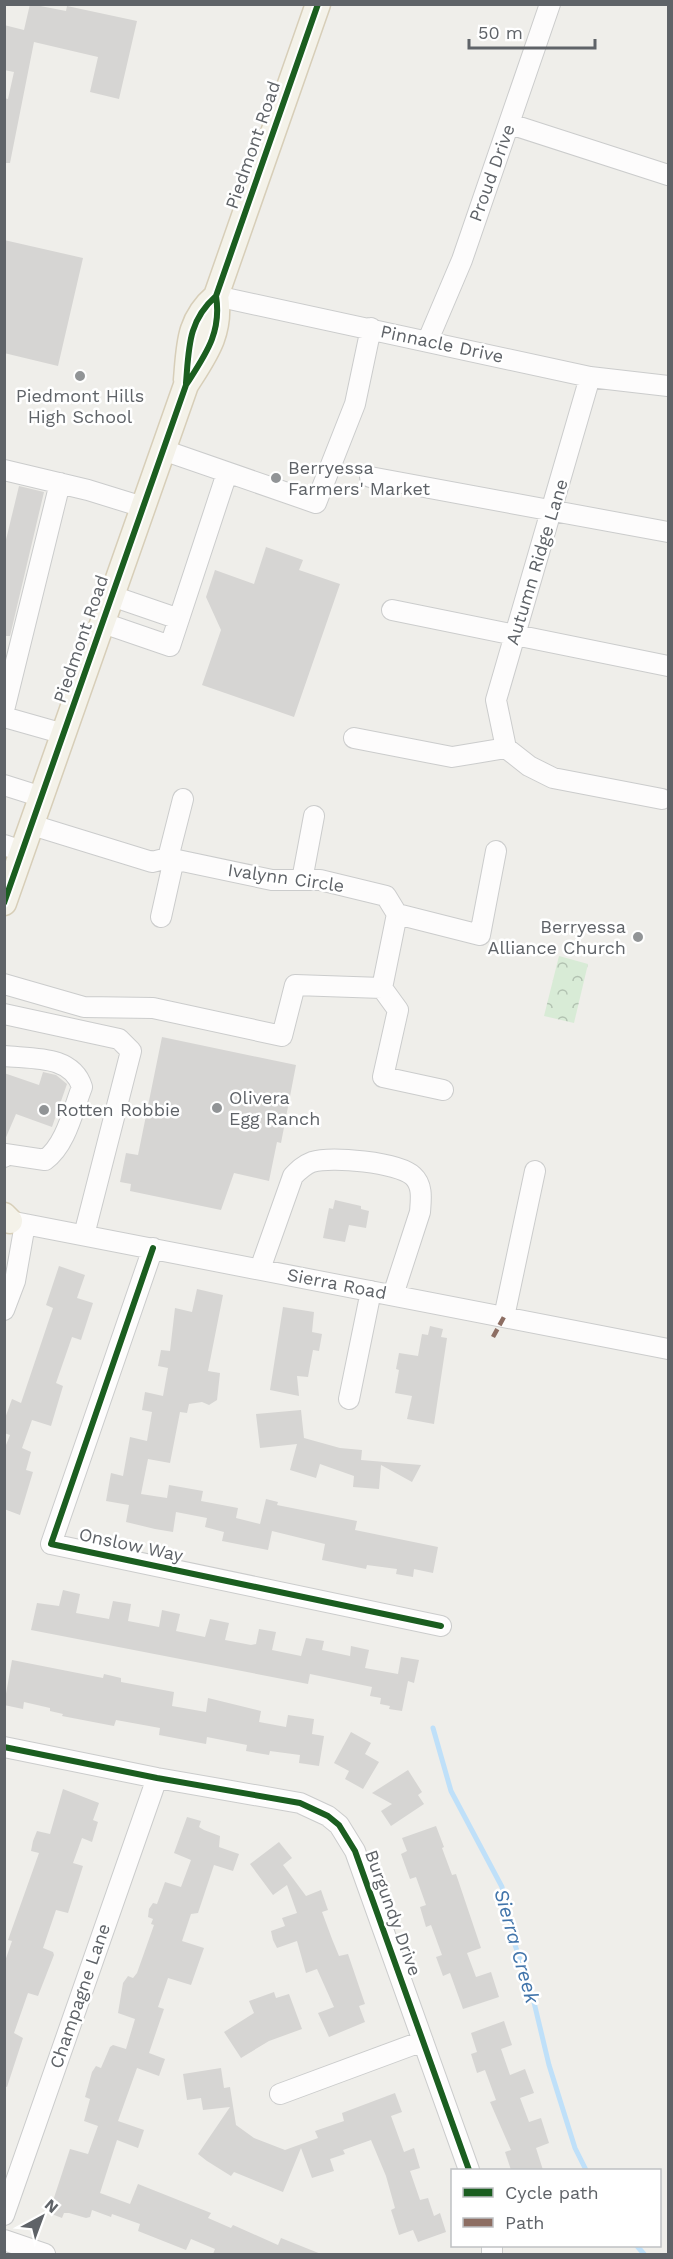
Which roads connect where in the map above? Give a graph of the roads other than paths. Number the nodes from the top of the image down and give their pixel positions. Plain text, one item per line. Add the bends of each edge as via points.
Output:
1 (318, 4) edge
2 (550, 4) edge
3 (510, 124) junction
4 (669, 175) edge
5 (216, 296) junction
6 (371, 328) junction
7 (428, 340) junction
8 (590, 376) junction
9 (669, 386) edge
10 (164, 450) junction
11 (4, 470) edge
12 (227, 473) junction
13 (370, 477) dead end
14 (60, 483) junction
15 (143, 507) junction
16 (552, 510) junction
17 (669, 532) edge
18 (112, 596) junction
19 (392, 610) dead end
20 (178, 619) junction
21 (103, 623) junction
22 (514, 636) junction
23 (669, 666) edge
24 (4, 710) edge
25 (4, 717) edge
26 (64, 734) junction
27 (354, 738) dead end
28 (506, 748) junction
29 (4, 785) edge
30 (42, 797) junction
31 (183, 799) dead end
32 (662, 799) dead end
33 (314, 816) dead end
34 (32, 825) junction
35 (13, 848) edge
36 (496, 851) dead end
37 (171, 858) junction
38 (302, 880) junction
39 (4, 903) edge
40 (397, 914) junction
41 (161, 917) dead end
42 (4, 984) edge
43 (382, 988) junction
44 (4, 1014) edge
45 (4, 1056) edge
46 (443, 1090) dead end
47 (5, 1155) edge
48 (535, 1171) dead end
49 (11, 1220) edge
50 (84, 1235) junction
51 (153, 1248) junction
52 (260, 1269) junction
53 (371, 1291) junction
54 (393, 1295) junction
55 (4, 1310) edge
56 (504, 1317) junction
57 (669, 1349) edge
58 (349, 1399) dead end
59 (441, 1626) dead end
60 (4, 1747) edge
61 (158, 1778) junction
62 (423, 2041) junction
63 (280, 2094) dead end
64 (469, 2169) edge
65 (4, 2215) edge
66 (4, 2240) edge
67 (45, 2254) edge

1 - 5 main road, Piedmont Road
2 - 3 street, Proud Drive
3 - 4 street
3 - 7 street, Proud Drive via 462,260
5 - 6 street, Pinnacle Drive
5 - 10 main road, Piedmont Road via 220,316 208,350 186,385
6 - 7 street, Pinnacle Drive
6 - 12 street via 355,404 316,503
7 - 8 street, Pinnacle Drive
8 - 9 street, Pinnacle Drive
8 - 16 street, Autumn Ridge Lane
10 - 12 street
10 - 15 main road, Piedmont Road
11 - 14 street
12 - 20 street
13 - 16 street
14 - 15 street
14 - 24 street
15 - 18 main road, Piedmont Road
16 - 17 street
16 - 22 street, Autumn Ridge Lane
18 - 20 street
18 - 21 main road, Piedmont Road
19 - 22 street
20 - 21 street via 170,646
21 - 26 main road, Piedmont Road
22 - 23 street
22 - 28 street, Autumn Ridge Lane via 496,700
25 - 26 street
26 - 30 main road, Piedmont Road
27 - 28 street via 452,757
28 - 32 street via 553,778
29 - 30 street
30 - 34 main road, Piedmont Road
31 - 37 street
33 - 38 street
34 - 35 main road, Piedmont Road
34 - 37 street, Ivalynn Circle via 152,862
35 - 39 main road, Piedmont Road
36 - 40 street via 480,935
37 - 38 street, Ivalynn Circle via 272,880
37 - 41 street
38 - 40 street, Ivalynn Circle via 320,880 386,896
40 - 43 street
42 - 43 street via 84,1007 153,1008 282,1036 295,985
43 - 46 street via 398,1010 383,1077
44 - 50 street via 120,1039 131,1051
45 - 47 street via 62,1063 71,1068 81,1087 52,1155 45,1160
48 - 56 street
49 - 50 street, Sierra Road
49 - 55 street via 15,1281
50 - 51 street, Sierra Road
51 - 52 street, Sierra Road
51 - 59 street, Onslow Way via 51,1544
52 - 53 street, Sierra Road
52 - 54 street via 293,1176 302,1167 325,1159 395,1167 413,1175 421,1188 421,1199
53 - 54 street, Sierra Road
53 - 58 street
54 - 56 street, Sierra Road
56 - 57 street, Sierra Road
60 - 61 street, Burgundy Drive
61 - 62 street, Burgundy Drive via 300,1803 328,1815 339,1825 355,1851
61 - 65 street, Champagne Lane
62 - 63 street
62 - 64 street, Burgundy Drive
66 - 67 street

